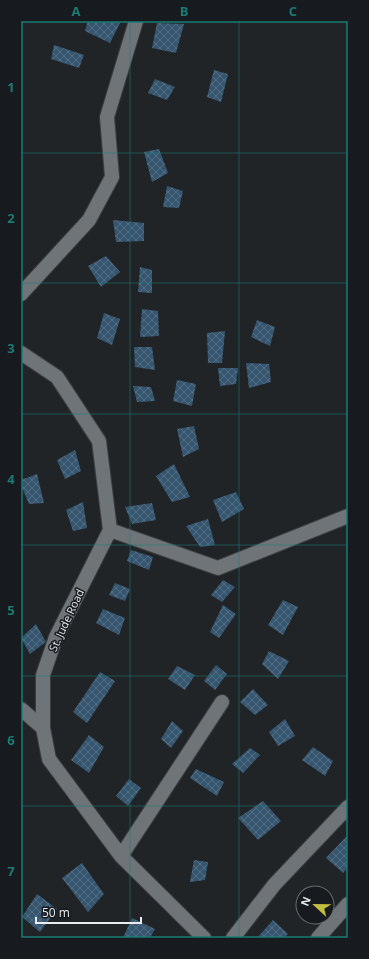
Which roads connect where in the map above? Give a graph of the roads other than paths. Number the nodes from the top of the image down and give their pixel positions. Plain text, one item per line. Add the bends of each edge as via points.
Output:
1 (136, 21) edge
2 (21, 294) edge
3 (21, 353) edge
4 (348, 516) edge
5 (110, 530) junction
6 (222, 702) dead end
7 (21, 709) edge
8 (43, 728) junction
9 (348, 807) edge
10 (121, 856) junction
11 (348, 904) edge
12 (204, 938) edge
13 (233, 938) edge
14 (318, 938) edge

1 - 2 street via 107,117 112,177 89,220
3 - 5 street via 57,377 99,441
4 - 5 street via 218,568
5 - 8 street, St. Jude Road via 56,637 43,675
6 - 10 street
7 - 8 street
8 - 10 street, St. Jude Road via 50,759
9 - 13 street via 274,885
10 - 12 street, St. Jude Road
11 - 14 street

